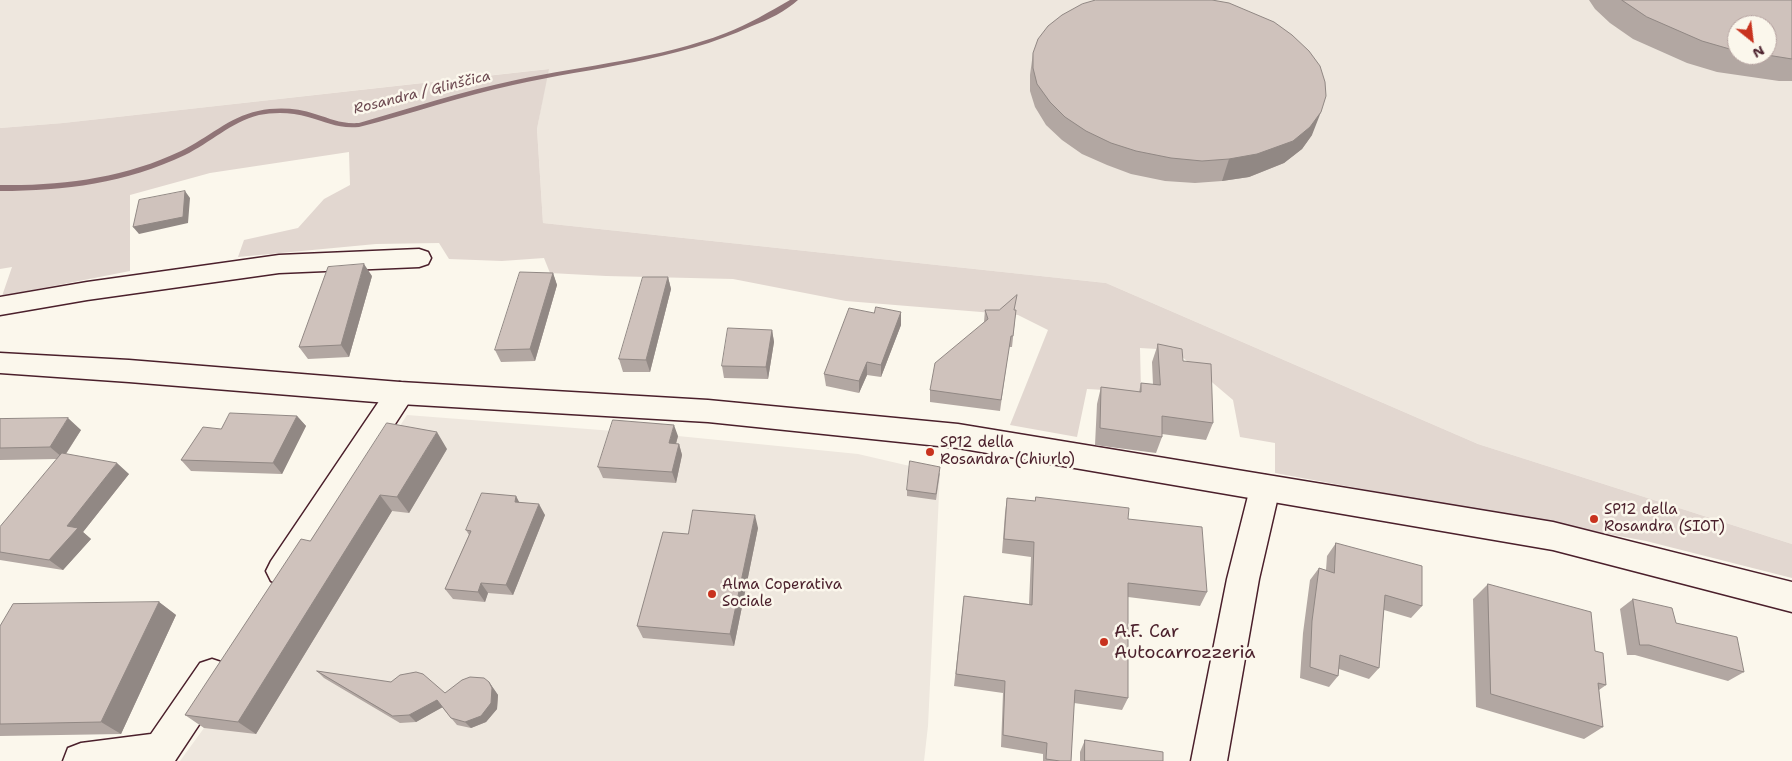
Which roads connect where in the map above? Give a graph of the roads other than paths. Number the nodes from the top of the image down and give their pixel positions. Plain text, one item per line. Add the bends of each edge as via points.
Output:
1 (419, 258) dead end
2 (0, 306) edge
3 (0, 363) edge
4 (400, 393) junction
5 (1265, 488) junction
6 (267, 594) edge
7 (1792, 597) edge
8 (228, 652) edge
9 (157, 756) edge
10 (81, 761) edge
11 (1209, 761) edge

1 - 2 main road via 270,265
3 - 4 main road
4 - 5 main road via 708,411 958,436
4 - 6 main road
5 - 7 main road via 1553,536
5 - 11 main road via 1243,578
8 - 9 main road
9 - 10 main road

